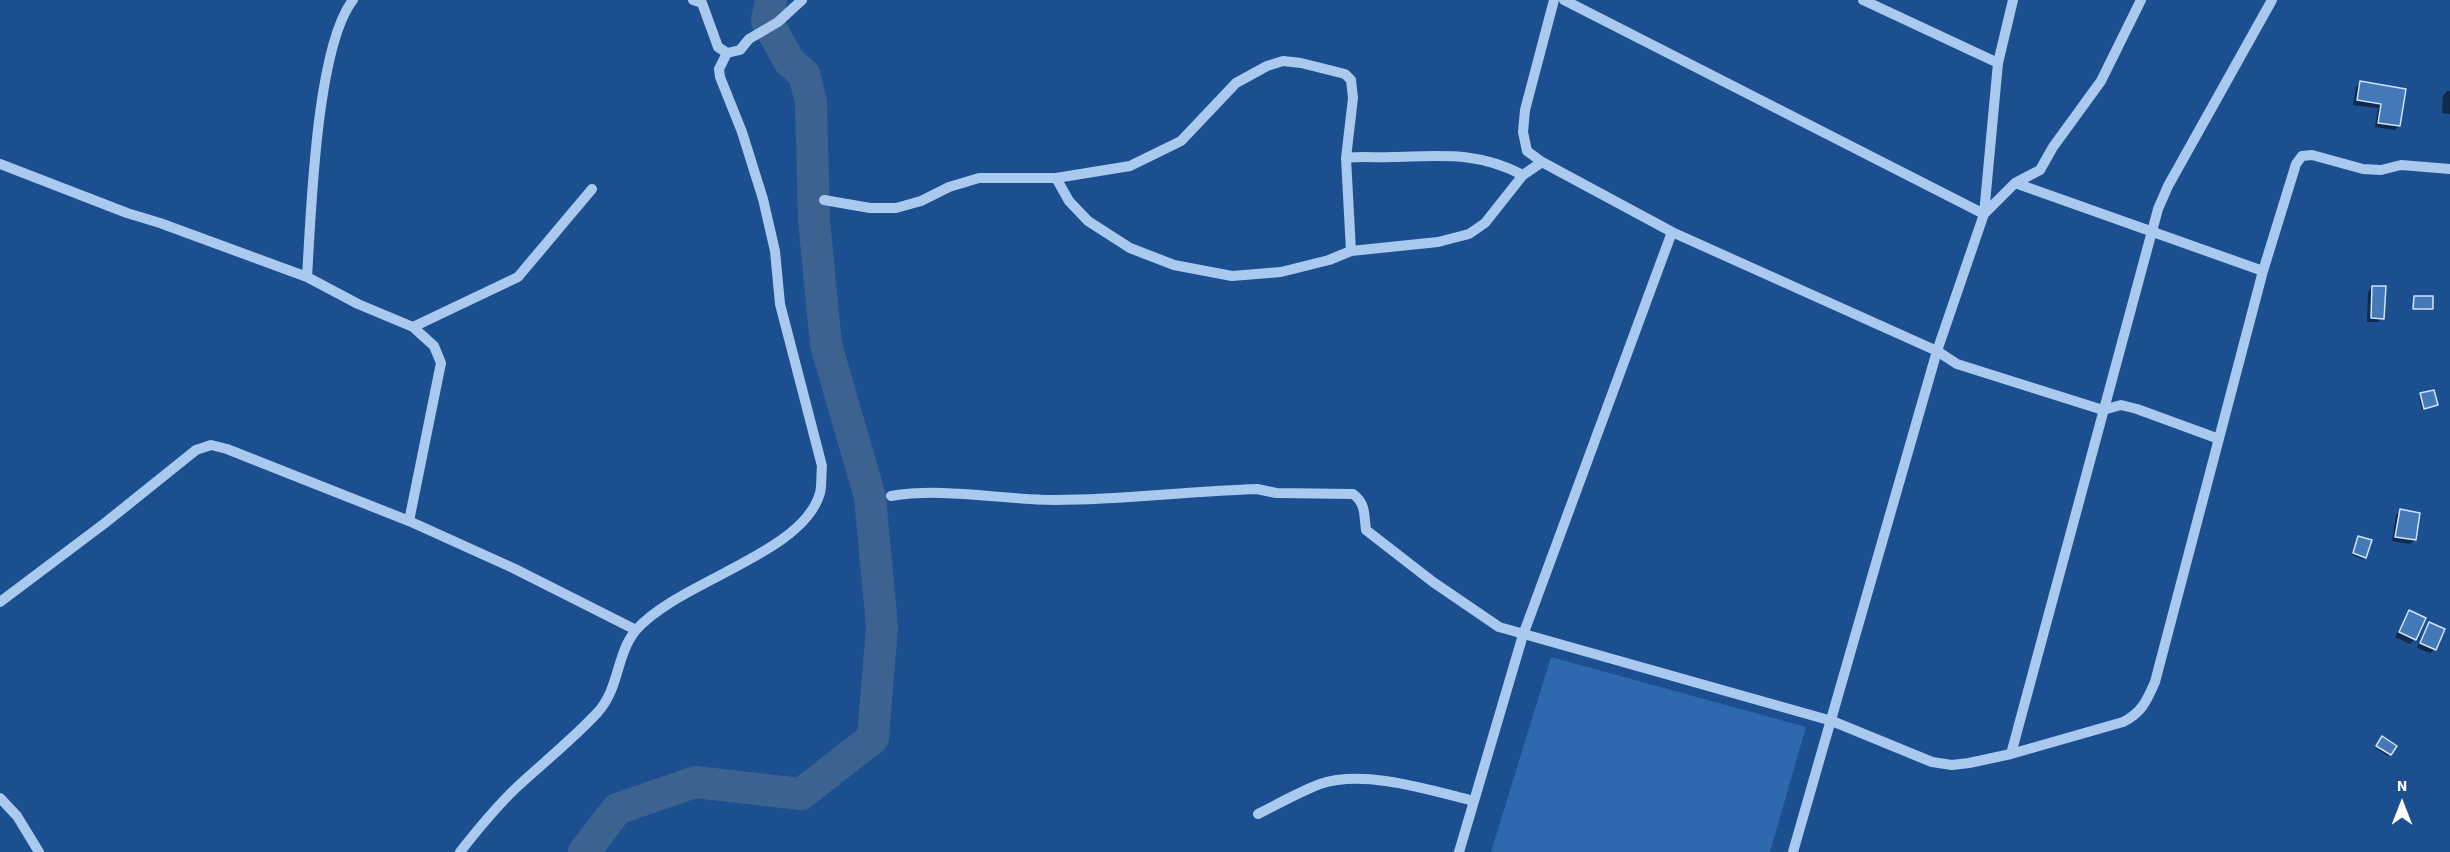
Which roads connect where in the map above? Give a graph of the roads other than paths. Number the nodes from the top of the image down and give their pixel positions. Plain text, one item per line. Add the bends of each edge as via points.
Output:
1 (353, 0) edge
2 (802, 0) edge
3 (1554, 0) edge
4 (1564, 0) edge
5 (1863, 0) edge
6 (2013, 0) edge
7 (2140, 0) edge
8 (2272, 0) edge
9 (699, 1) edge
10 (727, 53) junction
11 (1998, 63) junction
12 (1346, 158) junction
13 (1542, 162) junction
14 (0, 164) edge
15 (2450, 169) edge
16 (1523, 175) junction
17 (1056, 178) junction
18 (2015, 183) junction
19 (592, 189) dead end
20 (825, 200) dead end
21 (1984, 214) junction
22 (1672, 232) junction
23 (2151, 232) junction
24 (1351, 251) junction
25 (2262, 271) junction
26 (307, 277) junction
27 (413, 327) junction
28 (1937, 351) junction
29 (2103, 410) junction
30 (2219, 439) junction
31 (891, 496) dead end
32 (409, 521) junction
33 (0, 602) edge
34 (636, 630) junction
35 (1523, 635) junction
36 (1832, 721) junction
37 (2011, 754) junction
38 (0, 798) edge
39 (1474, 801) junction
40 (1258, 814) dead end
41 (39, 852) edge
42 (460, 852) edge
43 (1459, 852) edge
44 (1793, 852) edge

1 - 26 street via 345,10 333,46 325,92
2 - 10 street via 740,50
3 - 13 street via 1525,110 1523,132 1527,151
4 - 21 street
5 - 11 street
6 - 11 street
7 - 18 street via 2101,81 2080,113 2040,170
8 - 23 street via 2168,186
9 - 10 street via 718,46
10 - 34 street via 719,69 720,77 742,132 770,230 780,304 822,466 820,493 806,520 774,544 674,599
11 - 21 street
12 - 16 street via 1479,158
12 - 17 street via 1353,98 1351,80 1345,74 1283,61 1236,83 1181,141 1130,166
12 - 24 street
13 - 16 street
13 - 22 street
14 - 26 street
15 - 25 street via 2401,165 2363,169 2312,155 2302,156 2296,164
16 - 24 street via 1485,222 1470,234 1438,242
17 - 20 street via 979,178 896,208
17 - 24 street via 1069,201 1088,221 1130,248 1174,265 1232,276 1281,272
18 - 21 street
18 - 23 street
19 - 27 street via 518,277
21 - 28 street
22 - 28 street
22 - 35 street
23 - 25 street
23 - 29 street
25 - 30 street
26 - 27 street
27 - 32 street via 434,346 441,363
28 - 29 street via 1958,364
28 - 36 street
29 - 30 street via 2121,405
29 - 37 street
30 - 37 street via 2155,682 2144,706 2123,722
31 - 35 street via 947,492 1057,500 1257,489 1276,493 1353,494 1364,509 1366,531 1490,622
32 - 33 street via 212,445 196,450
32 - 34 street
34 - 42 street via 623,652 615,686 599,711 515,788
35 - 36 street
35 - 39 street
36 - 37 street via 1932,762 1952,765
36 - 44 street
38 - 41 street via 18,816
39 - 40 street via 1369,779 1345,779 1321,784
39 - 43 street

